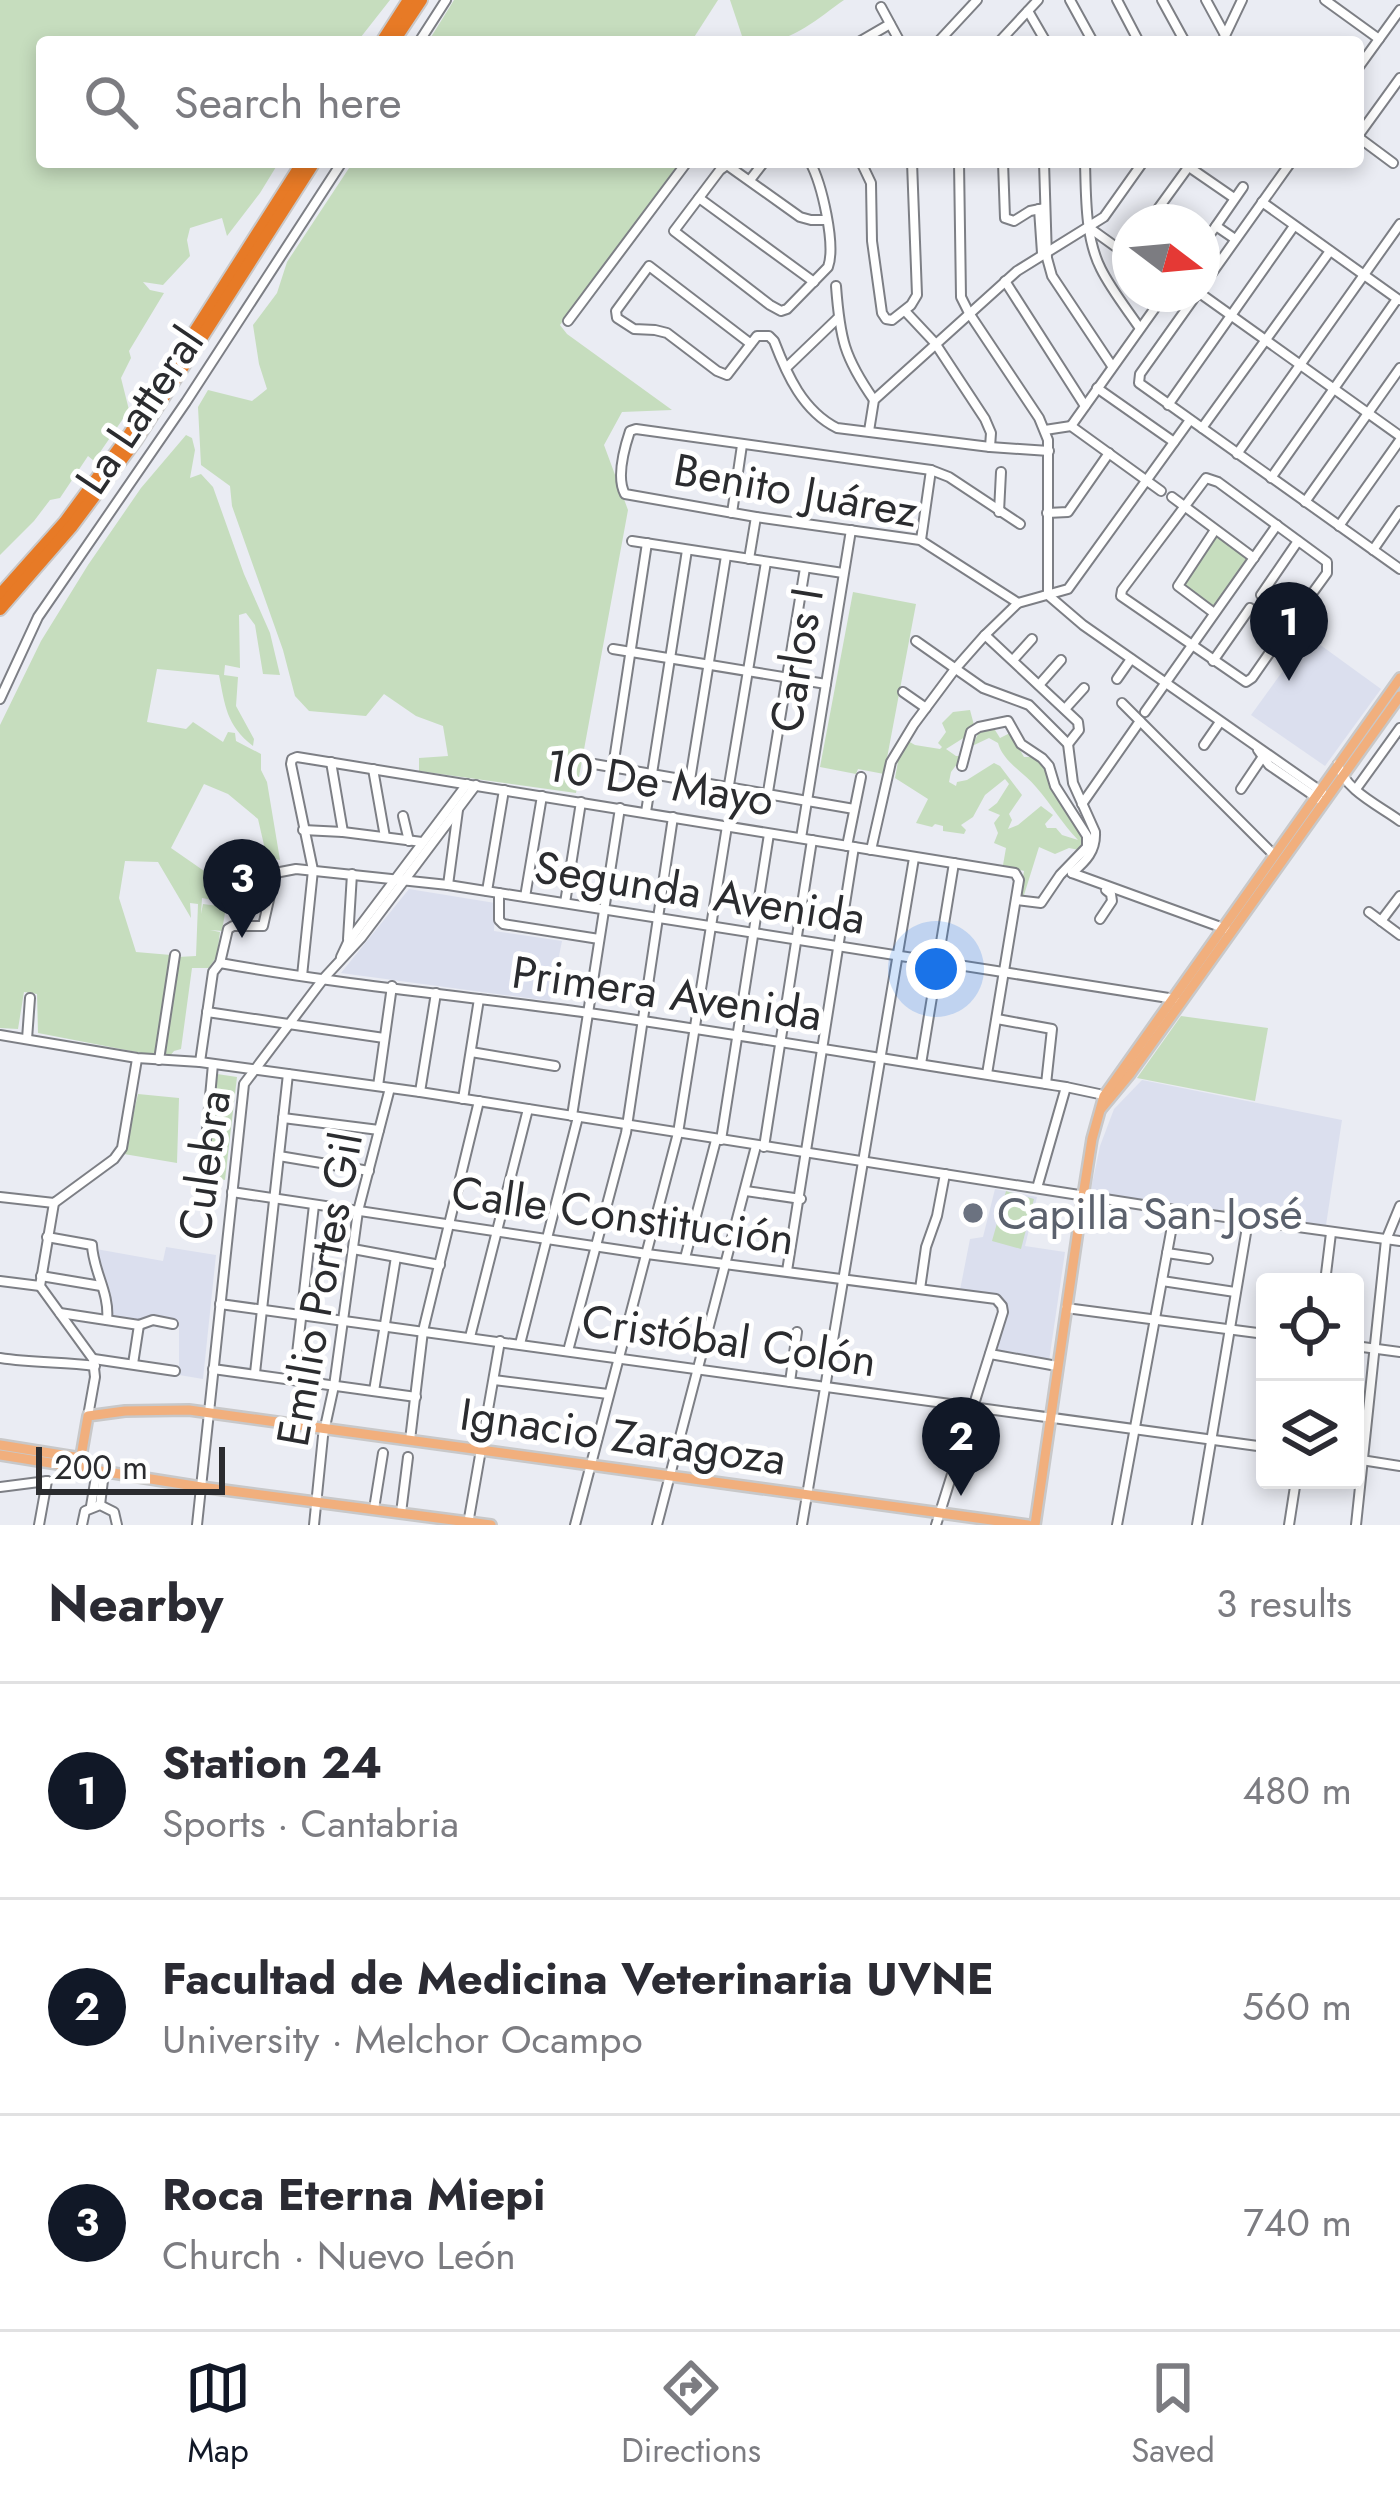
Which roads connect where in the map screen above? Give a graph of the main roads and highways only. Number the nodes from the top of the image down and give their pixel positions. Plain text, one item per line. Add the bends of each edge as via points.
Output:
1 (409, 0) edge
2 (421, 0) edge
3 (386, 36) edge
4 (398, 36) edge
5 (299, 168) edge
6 (310, 168) edge
7 (0, 595) edge
8 (0, 609) edge
9 (1400, 678) edge
10 (1395, 694) edge
11 (1374, 721) junction
12 (1322, 797) junction
13 (1227, 929) junction
14 (0, 1444) edge
15 (31, 1454) junction
16 (0, 1455) edge
17 (80, 1463) junction
18 (938, 1519) edge
19 (468, 1523) edge
20 (491, 1525) edge
21 (1032, 1525) edge

1 - 3 highway
2 - 4 highway
5 - 7 highway via 129,435
6 - 8 highway via 136,440
9 - 10 main road
10 - 11 main road
11 - 12 main road
11 - 12 main road via 1365,745
12 - 13 main road
12 - 13 main road
13 - 21 main road via 1105,1102 1092,1139
14 - 15 main road
15 - 16 main road
15 - 17 main road
17 - 18 main road, Ignacio Zaragoza via 88,1416 209,1412
17 - 19 main road
18 - 21 main road, Ignacio Zaragoza
19 - 20 main road

